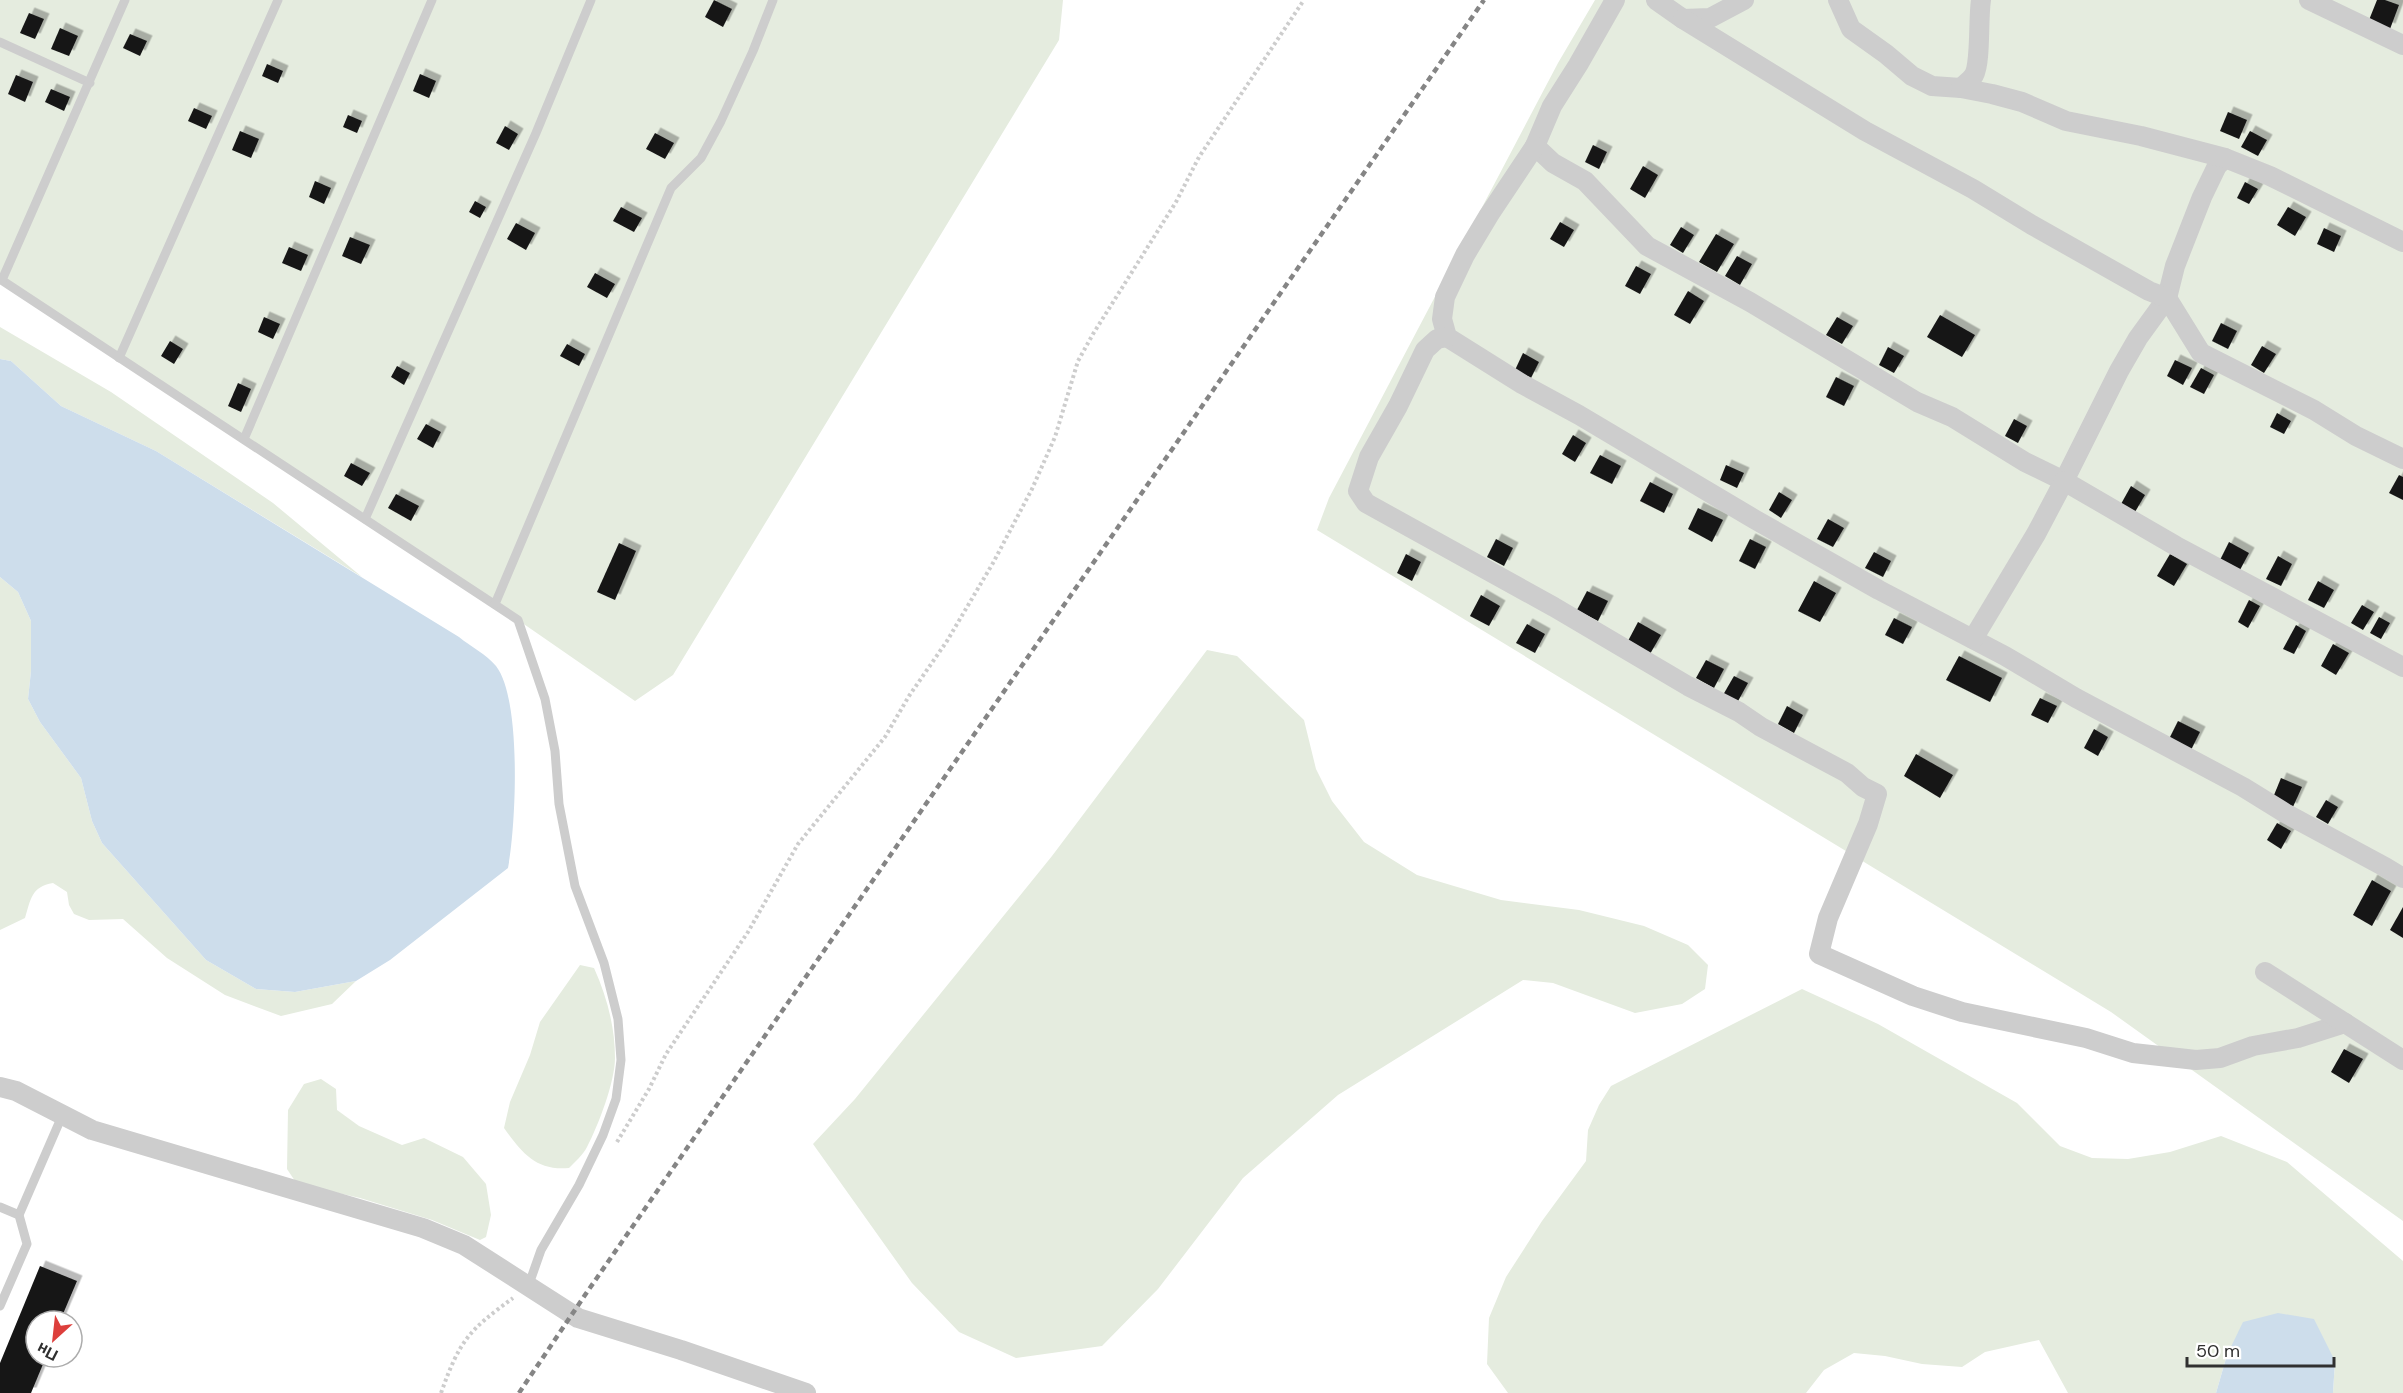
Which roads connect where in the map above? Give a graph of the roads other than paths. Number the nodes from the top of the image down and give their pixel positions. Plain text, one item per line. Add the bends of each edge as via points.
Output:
1 (125, 0) edge
2 (278, 0) edge
3 (432, 0) edge
4 (591, 0) edge
5 (773, 0) edge
6 (1615, 0) edge
7 (1656, 0) edge
8 (1744, 0) edge
9 (1838, 0) edge
10 (1981, 0) edge
11 (2309, 0) edge
12 (1683, 19) junction
13 (0, 42) edge
14 (2403, 45) edge
15 (90, 83) junction
16 (1961, 88) junction
17 (1535, 146) junction
18 (2225, 158) junction
19 (2403, 242) edge
20 (1, 279) edge
21 (2168, 298) junction
22 (1447, 337) junction
23 (120, 358) junction
24 (244, 439) junction
25 (2403, 459) edge
26 (2064, 481) junction
27 (365, 519) junction
28 (495, 604) junction
29 (1972, 639) junction
30 (2403, 667) edge
31 (2403, 878) edge
32 (2265, 972) dead end
33 (2345, 1023) junction
34 (2403, 1060) edge
35 (0, 1087) edge
36 (62, 1116) junction
37 (0, 1207) edge
38 (18, 1215) junction
39 (528, 1287) junction
40 (0, 1306) edge
41 (806, 1393) edge

1 - 15 lane
2 - 23 lane
3 - 24 lane
4 - 27 lane
5 - 28 lane via 701,158 671,188
6 - 17 street via 1552,106
7 - 12 street
8 - 12 street via 1710,18
9 - 16 street via 1851,29 1912,76 1932,86
10 - 16 street via 1978,66 1973,78
11 - 14 street
12 - 21 street via 1865,131 2149,291
13 - 15 lane
15 - 20 lane
16 - 18 street via 2022,102 2066,121
17 - 22 street via 1465,255 1445,297 1442,320
17 - 26 street via 1553,163 1585,181 1647,246 1750,302 1917,402 1952,417
18 - 19 street
18 - 21 street via 2202,196 2175,266
20 - 23 lane
21 - 25 street via 2201,353
21 - 26 street via 2119,371
22 - 29 street via 1754,519
22 - 33 street via 1437,339 1425,350 1369,457 1358,491 1366,503 1847,773 1876,794 1868,824 1828,918 1819,954 1913,996 1962,1012 2086,1038 2133,1053 2196,1060 2220,1058
23 - 24 lane
24 - 27 lane
26 - 29 street
26 - 30 street via 2176,546
27 - 28 lane
28 - 39 lane via 518,620 545,699 575,885 604,963 618,1019 621,1060 616,1099 603,1135 541,1250
29 - 31 street
32 - 33 street
33 - 34 street
35 - 36 street
36 - 38 lane
36 - 39 street via 92,1130 423,1228 464,1245
37 - 38 lane
38 - 40 lane via 27,1244
39 - 41 street via 578,1318

